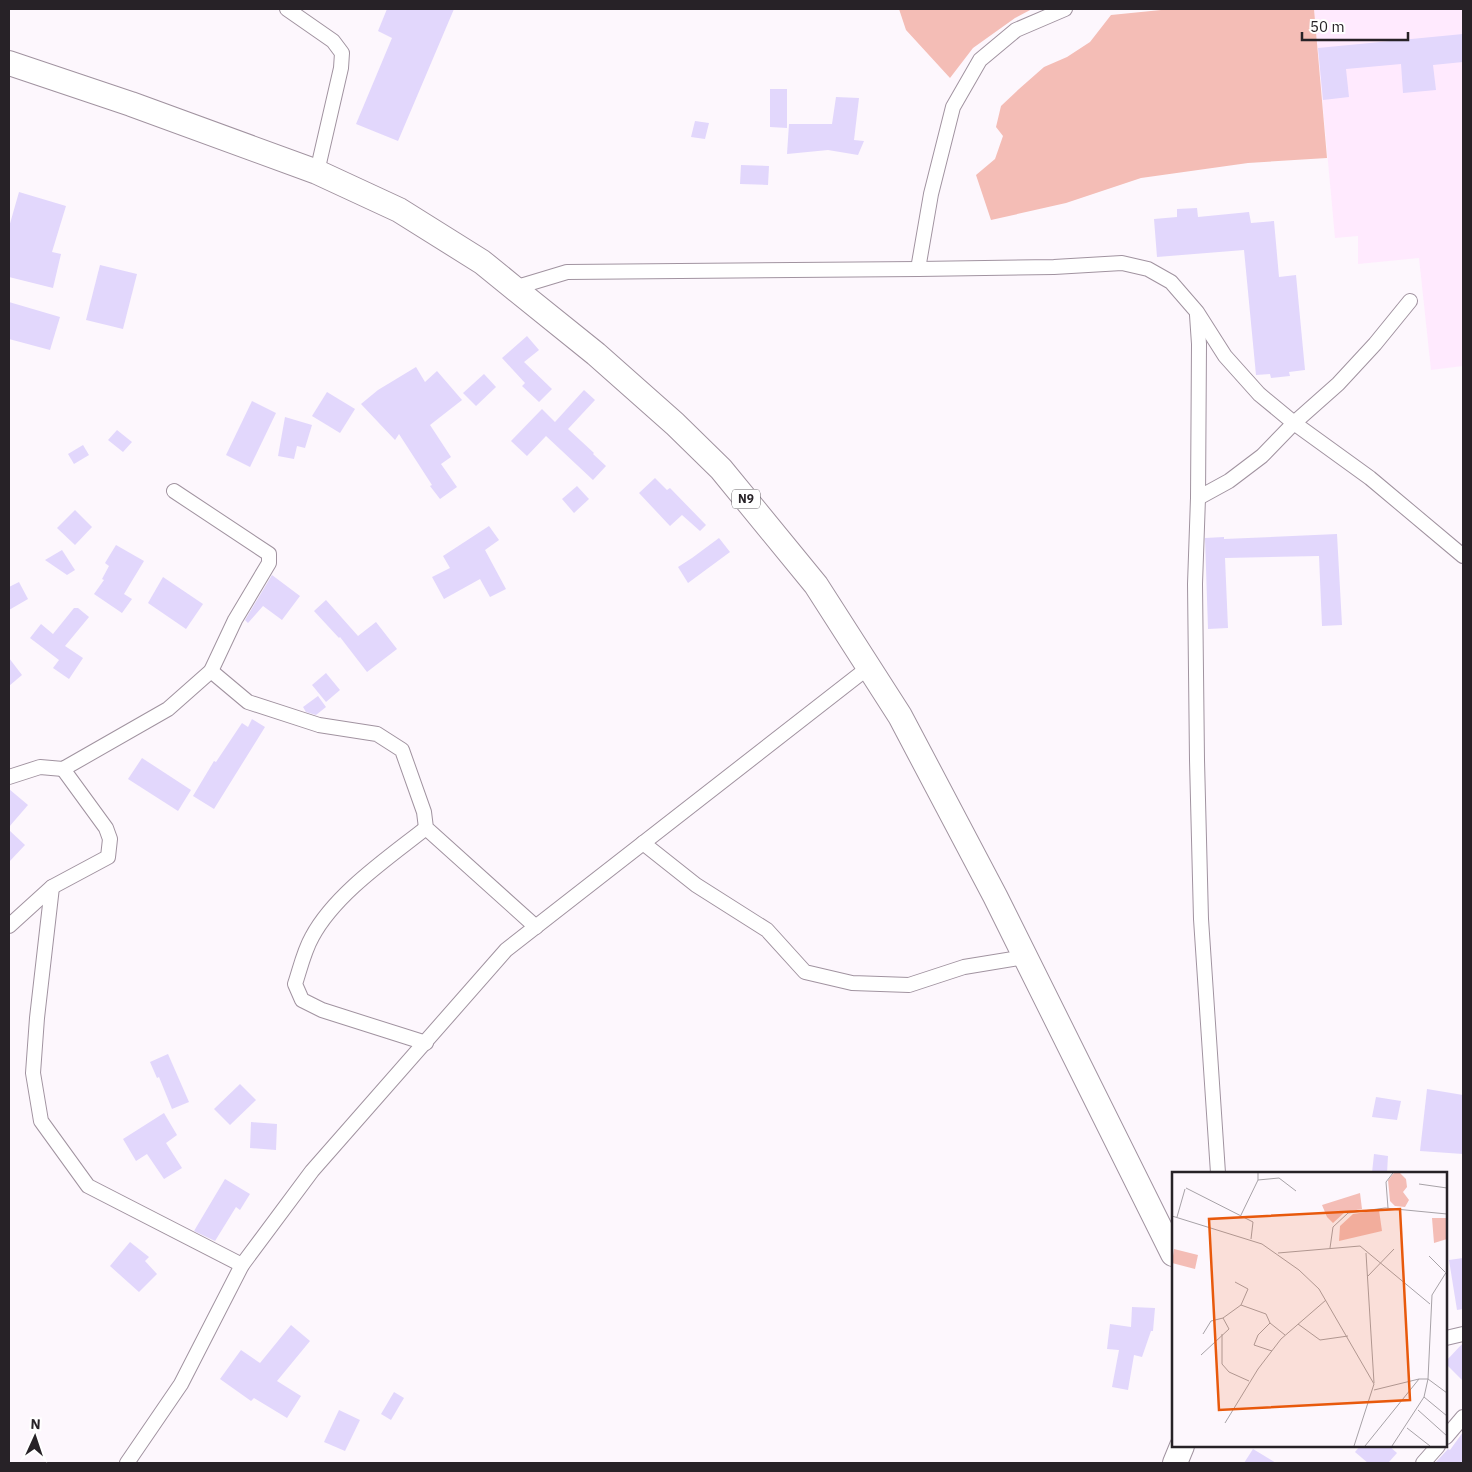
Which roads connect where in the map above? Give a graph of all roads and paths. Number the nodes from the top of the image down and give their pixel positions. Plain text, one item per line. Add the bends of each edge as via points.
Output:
1 (286, 9) edge
2 (1065, 9) edge
3 (9, 63) edge
4 (317, 172) junction
5 (918, 270) junction
6 (514, 288) junction
7 (1410, 302) dead end
8 (1197, 312) junction
9 (1294, 423) junction
10 (174, 491) dead end
11 (1198, 498) junction
12 (1463, 556) edge
13 (869, 667) junction
14 (211, 671) junction
15 (63, 769) junction
16 (9, 777) edge
17 (426, 828) junction
18 (643, 843) junction
19 (52, 887) junction
20 (9, 926) edge
21 (536, 927) junction
22 (1025, 957) junction
23 (426, 1042) junction
24 (1218, 1172) edge
25 (1172, 1252) edge
26 (242, 1264) junction
27 (1463, 1334) edge
28 (1447, 1338) edge
29 (1463, 1417) edge
30 (1447, 1436) edge
31 (1182, 1447) edge
32 (1437, 1447) edge
33 (127, 1463) edge
34 (1175, 1463) edge
35 (1423, 1463) edge

1 - 4 street via 333,41 342,53
2 - 5 street via 1016,30 980,60 952,107
3 - 4 highway, N9
4 - 6 highway, N9 via 399,210 482,262
5 - 6 street via 567,272
5 - 8 street via 1122,263 1148,269 1171,282
6 - 13 highway, N9 via 596,354 721,469 816,584
7 - 9 street via 1338,384
8 - 9 street via 1225,356 1259,394
8 - 11 street
9 - 11 street via 1262,456 1229,481
9 - 12 street via 1370,478
10 - 14 street via 269,554 269,563 235,620
11 - 24 street via 1195,584 1201,899
13 - 18 street
13 - 22 highway, N9 via 905,724
14 - 15 street via 168,709
14 - 17 street via 248,702 319,725 377,734 402,750 424,812
15 - 16 street via 40,767
15 - 19 street via 106,828 110,839 108,857
17 - 21 street
17 - 23 street via 331,910 312,938 295,984 302,1000 322,1010
18 - 21 street
18 - 22 street via 696,885 767,930 805,972 852,983 909,984 964,967
19 - 20 street
19 - 26 street via 33,1073 42,1121 88,1186
21 - 23 street via 506,950
22 - 25 highway, N9
23 - 26 street via 312,1171
26 - 33 street via 181,1384
27 - 28 street
29 - 30 street
31 - 34 highway
32 - 35 street

